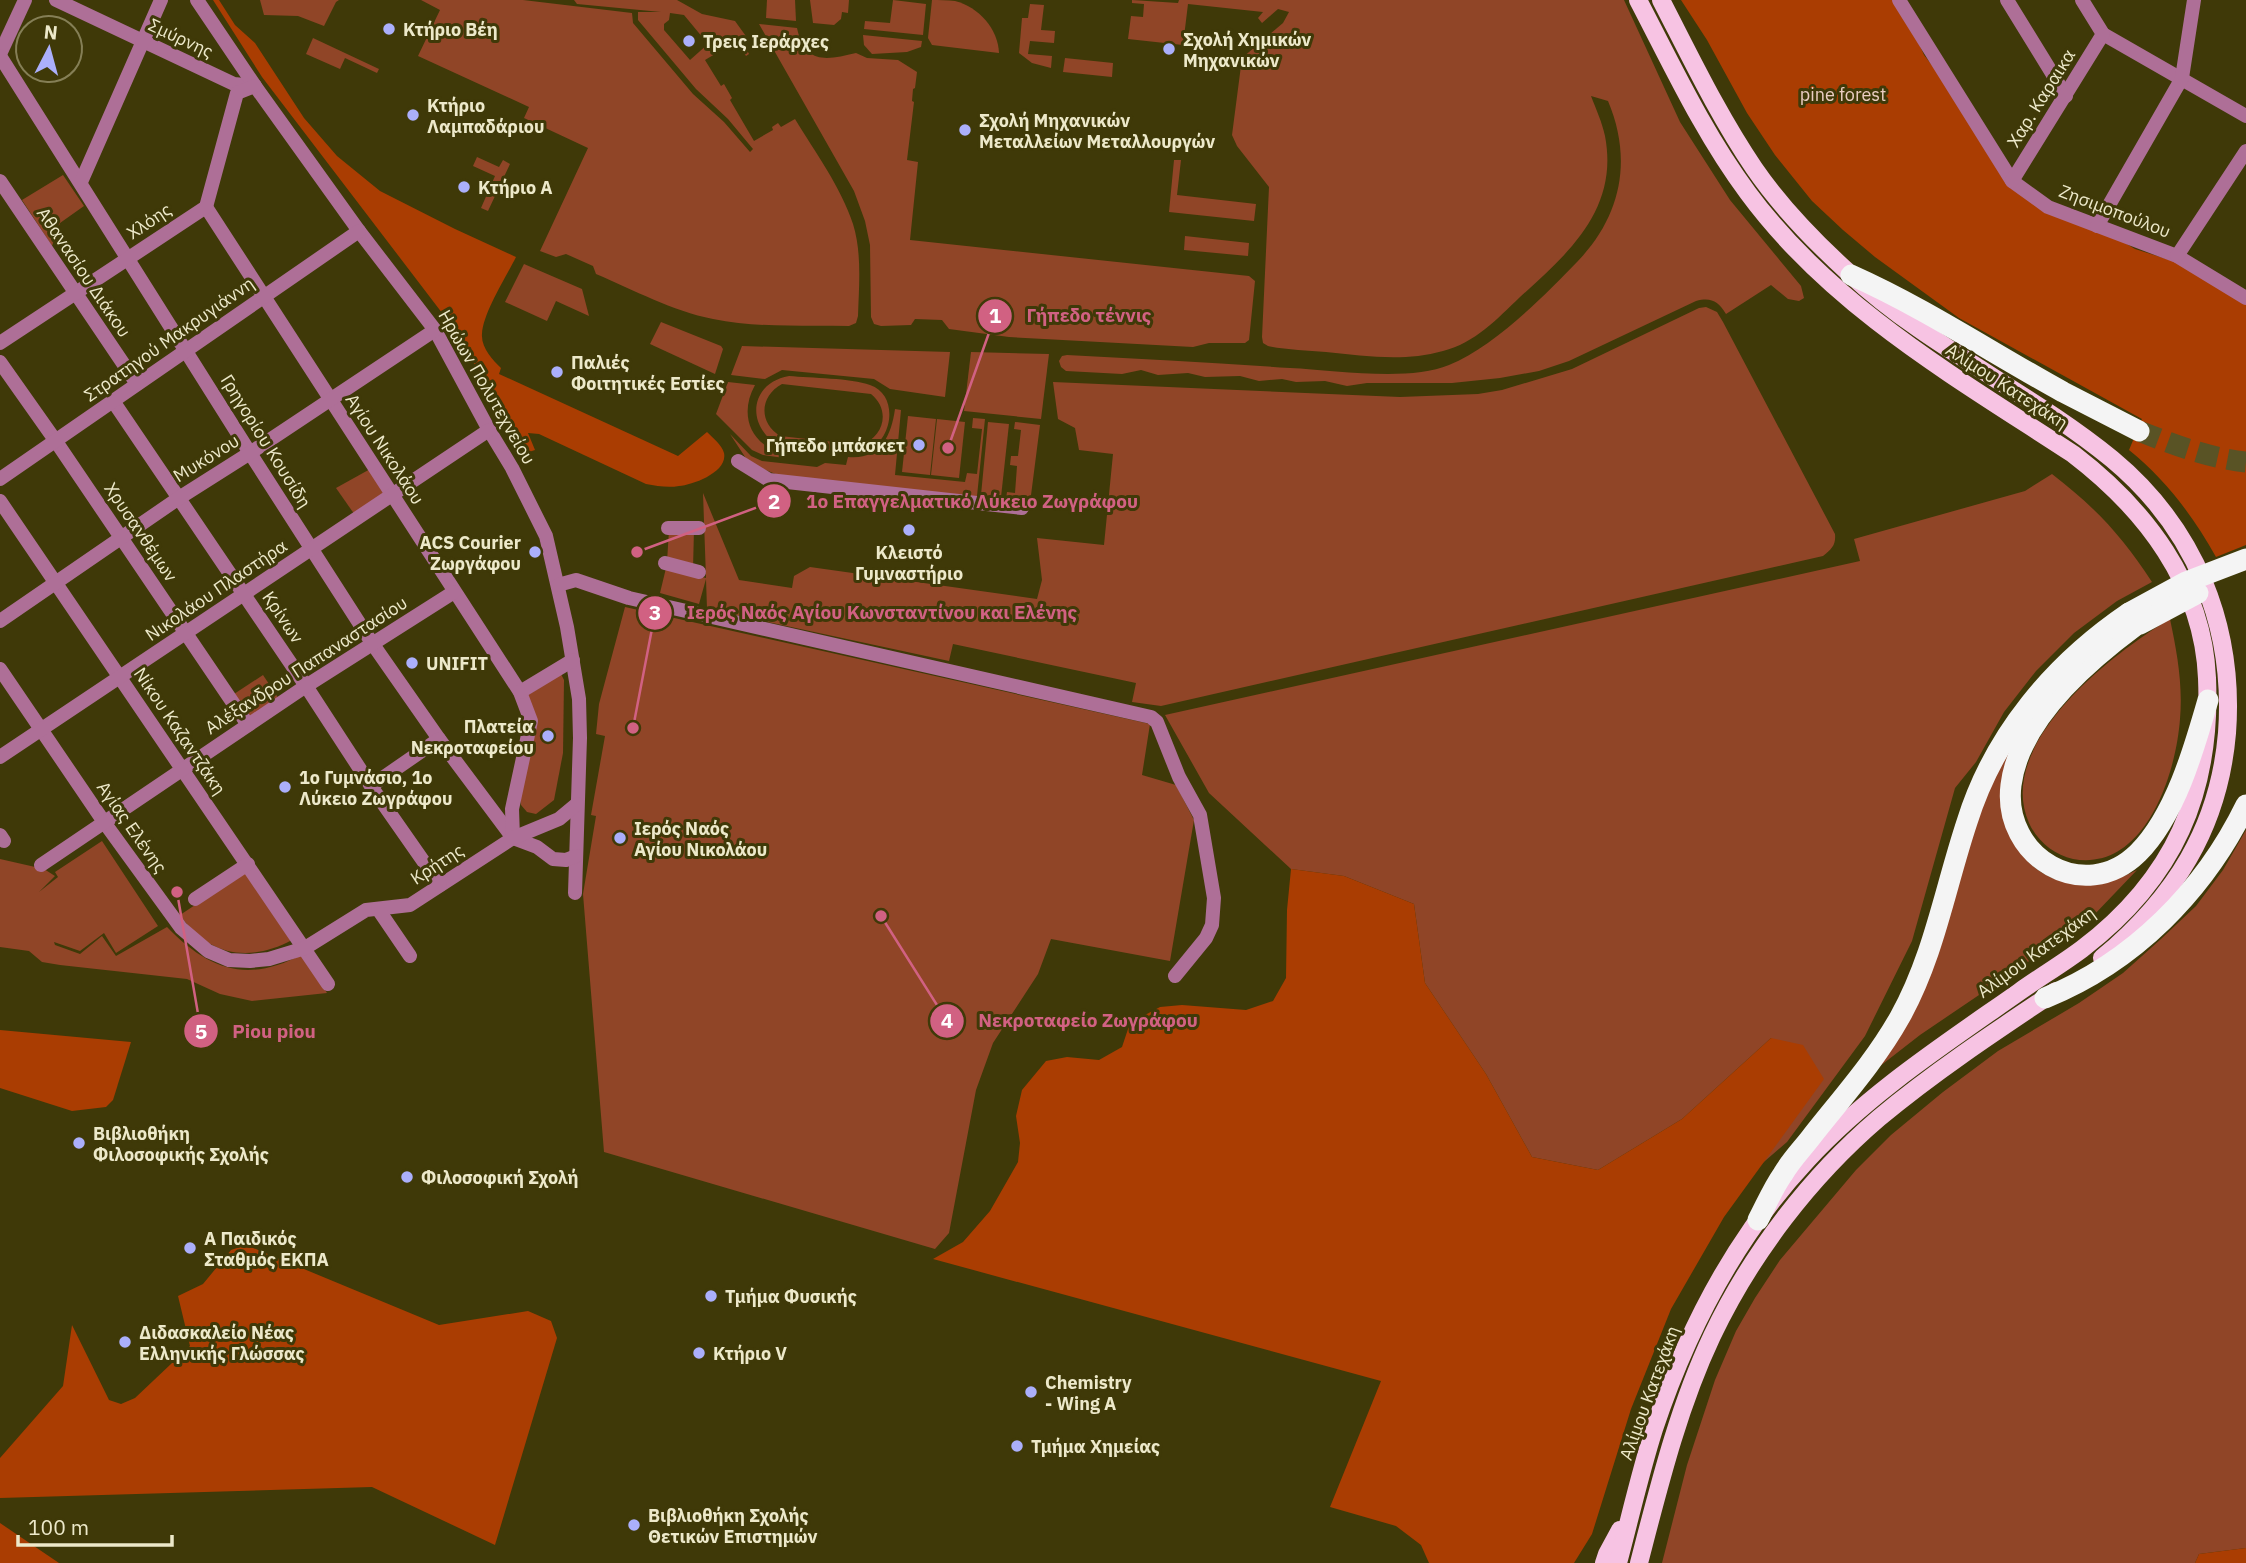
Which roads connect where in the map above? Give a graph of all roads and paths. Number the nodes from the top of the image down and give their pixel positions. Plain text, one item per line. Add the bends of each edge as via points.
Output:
1 (25, 0) edge
2 (56, 0) edge
3 (161, 0) edge
4 (197, 0) edge
5 (1638, 0) edge
6 (1661, 0) edge
7 (1899, 0) edge
8 (2007, 0) edge
9 (2082, 0) edge
10 (2194, 0) edge
11 (2103, 34) junction
12 (142, 41) junction
13 (0, 55) edge
14 (2182, 78) junction
15 (254, 86) junction
16 (2066, 96) junction
17 (2246, 116) edge
18 (2246, 151) edge
19 (0, 181) edge
20 (2012, 181) junction
21 (81, 182) junction
22 (206, 207) junction
23 (2097, 226) junction
24 (359, 231) junction
25 (2177, 256) junction
26 (129, 258) junction
27 (1851, 275) junction
28 (76, 293) junction
29 (264, 297) junction
30 (2246, 298) edge
31 (435, 330) junction
32 (0, 343) edge
33 (186, 351) junction
34 (0, 362) edge
35 (138, 384) junction
36 (330, 398) junction
37 (113, 401) junction
38 (489, 430) junction
39 (2139, 431) tunnel mouth
40 (55, 440) junction
41 (250, 453) junction
42 (738, 461) dead end
43 (0, 479) edge
44 (391, 494) junction
45 (179, 498) junction
46 (0, 501) edge
47 (1022, 508) dead end
48 (668, 528) dead end
49 (699, 528) dead end
50 (121, 538) junction
51 (312, 549) junction
52 (2246, 559) edge
53 (665, 563) dead end
54 (699, 572) dead end
55 (2246, 574) edge
56 (56, 583) junction
57 (558, 584) junction
58 (454, 592) junction
59 (244, 594) junction
60 (2132, 620) junction
61 (0, 621) edge
62 (187, 633) junction
63 (372, 643) junction
64 (573, 660) junction
65 (0, 669) edge
66 (120, 677) junction
67 (306, 686) junction
68 (520, 692) junction
69 (2208, 700) junction
70 (248, 725) junction
71 (41, 730) junction
72 (439, 739) junction
73 (0, 757) edge
74 (182, 770) junction
75 (373, 789) junction
76 (577, 804) junction
77 (2246, 805) edge
78 (104, 822) junction
79 (513, 838) junction
80 (576, 856) junction
81 (248, 864) junction
82 (41, 865) dead end
83 (440, 885) junction
84 (575, 893) dead end
85 (195, 899) dead end
86 (378, 909) junction
87 (305, 948) junction
88 (410, 956) dead end
89 (1175, 976) dead end
90 (328, 984) dead end
91 (2045, 998) junction
92 (1758, 1220) junction
93 (1633, 1506) junction
94 (1604, 1563) edge
95 (1618, 1563) edge
96 (1639, 1563) edge

1 - 13 street
2 - 12 street, Σμύρνης
3 - 12 street
4 - 15 street, Ηρώων Πολυτεχνείου
5 - 69 main road, Αλίμου Κατεχάκη via 1740,182 1816,269 1899,338 2073,454 2134,509 2163,546 2187,591 2201,639
6 - 27 main road, Αλίμου Κατεχάκη via 1755,170
7 - 20 street, Ζησιμοπούλου
8 - 16 street
9 - 11 street
10 - 14 street
11 - 14 street
11 - 16 street, Χαρ. Καραικα
12 - 15 street, Σμύρνης via 234,84
12 - 21 street
13 - 21 street, Γρηγορίου Κουσίδη
14 - 17 street
14 - 23 street
15 - 22 street via 237,93
15 - 24 street, Ηρώων Πολυτεχνείου
16 - 20 street, Χαρ. Καραικα
18 - 25 street
19 - 28 street, Αθανασίου Διάκου
20 - 23 street, Ζησιμοπούλου via 2048,207
21 - 26 street, Γρηγορίου Κουσίδη
22 - 26 street, Χλόης
22 - 29 street, Αγίου Νικολάου
23 - 25 street, Ζησιμοπούλου
24 - 29 street, Στρατηγού Μακρυγιάννη
24 - 31 street, Ηρώων Πολυτεχνείου
25 - 30 street, Ζησιμοπούλου
26 - 28 street, Χλόης
26 - 33 street, Γρηγορίου Κουσίδη
27 - 39 highway
27 - 91 main road, Αλίμου Κατεχάκη via 1926,333 2084,438 2133,478 2195,559 2214,610 2226,664 2227,726 2216,796 2197,845 2168,891 2134,930 2093,966
28 - 32 street, Χλόης
28 - 35 street, Αθανασίου Διάκου
29 - 33 street, Στρατηγού Μακρυγιάννη
29 - 36 street, Αγίου Νικολάου
31 - 36 street, Μυκόνου
31 - 38 street, Ηρώων Πολυτεχνείου
33 - 35 street, Στρατηγού Μακρυγιάννη
33 - 41 street, Γρηγορίου Κουσίδη
34 - 40 street, Χρυσανθέμων
35 - 37 street, Στρατηγού Μακρυγιάννη
36 - 41 street, Μυκόνου
36 - 44 street, Αγίου Νικολάου
37 - 40 street, Στρατηγού Μακρυγιάννη
37 - 45 street, Κρίνων
38 - 44 street, Νικολάου Πλαστήρα
38 - 57 street, Ηρώων Πολυτεχνείου via 545,536
40 - 43 street, Στρατηγού Μακρυγιάννη
40 - 50 street, Χρυσανθέμων
41 - 45 street, Μυκόνου
41 - 51 street, Γρηγορίου Κουσίδη
42 - 47 street via 769,480
44 - 51 street, Νικολάου Πλαστήρα
44 - 58 street, Αγίου Νικολάου
45 - 50 street, Μυκόνου
45 - 59 street, Κρίνων
46 - 56 street, Νίκου Καζαντζάκη
48 - 49 street
50 - 56 street, Μυκόνου
50 - 62 street, Χρυσανθέμων
51 - 59 street, Νικολάου Πλαστήρα
51 - 63 street, Γρηγορίου Κουσίδη
52 - 60 highway, bridge via 2186,582
53 - 54 street
55 - 60 highway, bridge
56 - 61 street, Μυκόνου
56 - 66 street, Νίκου Καζαντζάκη
57 - 64 street, Ηρώων Πολυτεχνείου
57 - 89 street via 576,580 629,598 1151,717 1200,815 1214,898 1206,938
58 - 63 street, Αλέξανδρου Παπαναστασίου
58 - 68 street, Αγίου Νικολάου
59 - 62 street, Νικολάου Πλαστήρα
59 - 67 street, Κρίνων
60 - 69 highway via 2044,711 2021,751 2010,804 2022,840 2035,855 2068,873 2087,875 2102,874 2136,855 2167,811
60 - 92 highway via 2102,631 2068,661 2003,741 1967,820 1934,937 1913,992 1878,1051 1783,1174
62 - 66 street, Νικολάου Πλαστήρα
62 - 70 street, Χρυσανθέμων
63 - 67 street, Αλέξανδρου Παπαναστασίου
63 - 72 street, Γρηγορίου Κουσίδη
64 - 68 street
64 - 76 street, Ηρώων Πολυτεχνείου via 579,699
65 - 71 street, Αγίας Ελένης
66 - 71 street, Νικολάου Πλαστήρα
66 - 74 street, Νίκου Καζαντζάκη
67 - 70 street, Αλέξανδρου Παπαναστασίου
67 - 75 street, Κρίνων
68 - 79 street, Αγίου Νικολάου via 531,721 512,809
69 - 92 main road, Αλίμου Κατεχάκη via 2202,765 2188,816 2168,856 2136,900 2081,950 1864,1105 1808,1159
70 - 74 street, Αλέξανδρου Παπαναστασίου
71 - 73 street, Νικολάου Πλαστήρα
71 - 78 street, Αγίας Ελένης
72 - 75 street
72 - 79 street, Γρηγορίου Κουσίδη
74 - 78 street, Αλέξανδρου Παπαναστασίου
74 - 81 street, Νίκου Καζαντζάκη
75 - 83 street, Κρίνων
76 - 79 street via 559,819
76 - 80 street, Ηρώων Πολυτεχνείου
77 - 91 highway via 2209,869 2168,916 2097,972
78 - 82 street, Αλέξανδρου Παπαναστασίου
78 - 87 street, Αγίας Ελένης via 181,928 208,951 229,960 250,961
79 - 80 street, Γρηγορίου Κουσίδη via 553,859
79 - 83 street, Κρήτης
80 - 84 street, Ηρώων Πολυτεχνείου
81 - 85 street
81 - 87 street, Νίκου Καζαντζάκη
83 - 86 street, Κρήτης via 410,905
86 - 87 street, Κρήτης via 366,910
86 - 88 street
87 - 90 street, Νίκου Καζαντζάκη
91 - 96 main road, Αλίμου Κατεχάκη via 1877,1120 1823,1172 1774,1232 1742,1280 1694,1379 1673,1436
92 - 93 main road, Αλίμου Κατεχάκη via 1695,1326 1653,1432
93 - 94 main road
93 - 95 main road, Αλίμου Κατεχάκη

